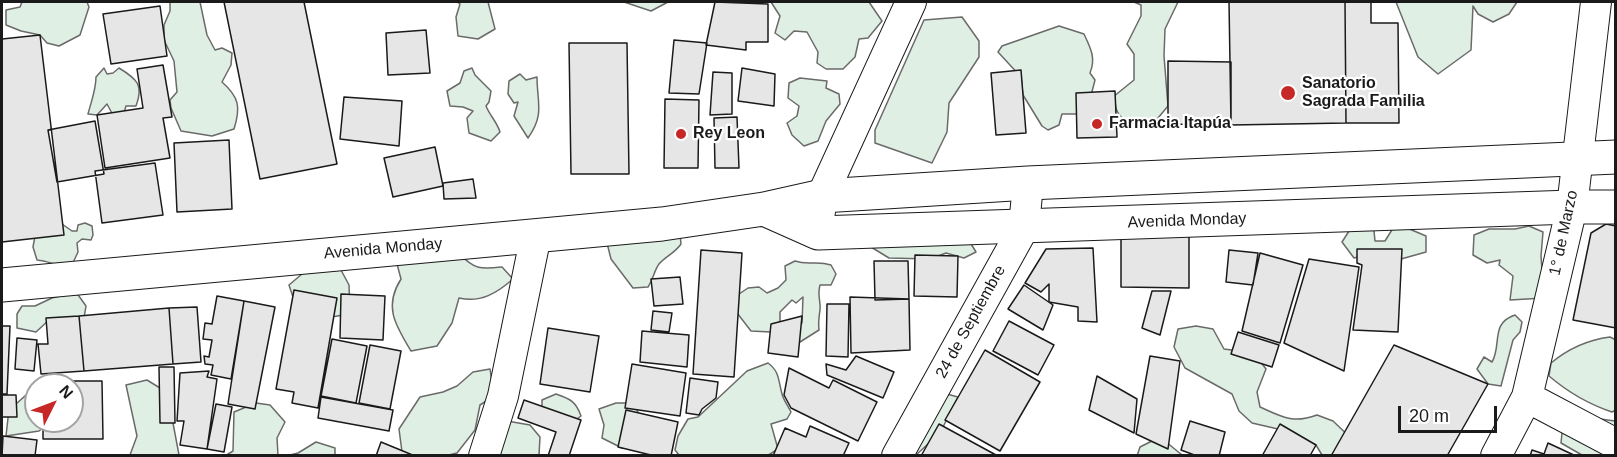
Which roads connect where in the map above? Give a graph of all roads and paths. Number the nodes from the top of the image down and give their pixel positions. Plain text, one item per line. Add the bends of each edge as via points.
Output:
1 (911, 2) edge
2 (1596, 2) edge
3 (1616, 157) edge
4 (1577, 158) junction
5 (1028, 183) junction
6 (822, 196) junction
7 (1572, 207) junction
8 (1616, 207) edge
9 (764, 210) junction
10 (1024, 227) junction
11 (818, 233) junction
12 (536, 235) junction
13 (2, 285) edge
14 (1527, 397) junction
15 (1616, 444) edge
16 (484, 456) edge
17 (897, 456) edge
18 (1496, 456) edge

1 - 6 street
2 - 4 street, 1° de Marzo
3 - 4 main road, Avenida Monday
4 - 5 main road, Avenida Monday
4 - 7 street, 1° de Marzo
5 - 6 main road, Avenida Monday
5 - 10 street, 24 de Septiembre
6 - 9 main road, Avenida Monday
6 - 11 street
7 - 8 main road, Avenida Monday
7 - 10 main road, Avenida Monday
7 - 14 street, 1° de Marzo
9 - 11 main road, Avenida Monday
9 - 12 main road, Avenida Monday
10 - 11 main road, Avenida Monday
10 - 17 street, 24 de Septiembre
12 - 13 main road, Avenida Monday
12 - 16 street via 503,396
14 - 15 street
14 - 18 street, 1° de Marzo

